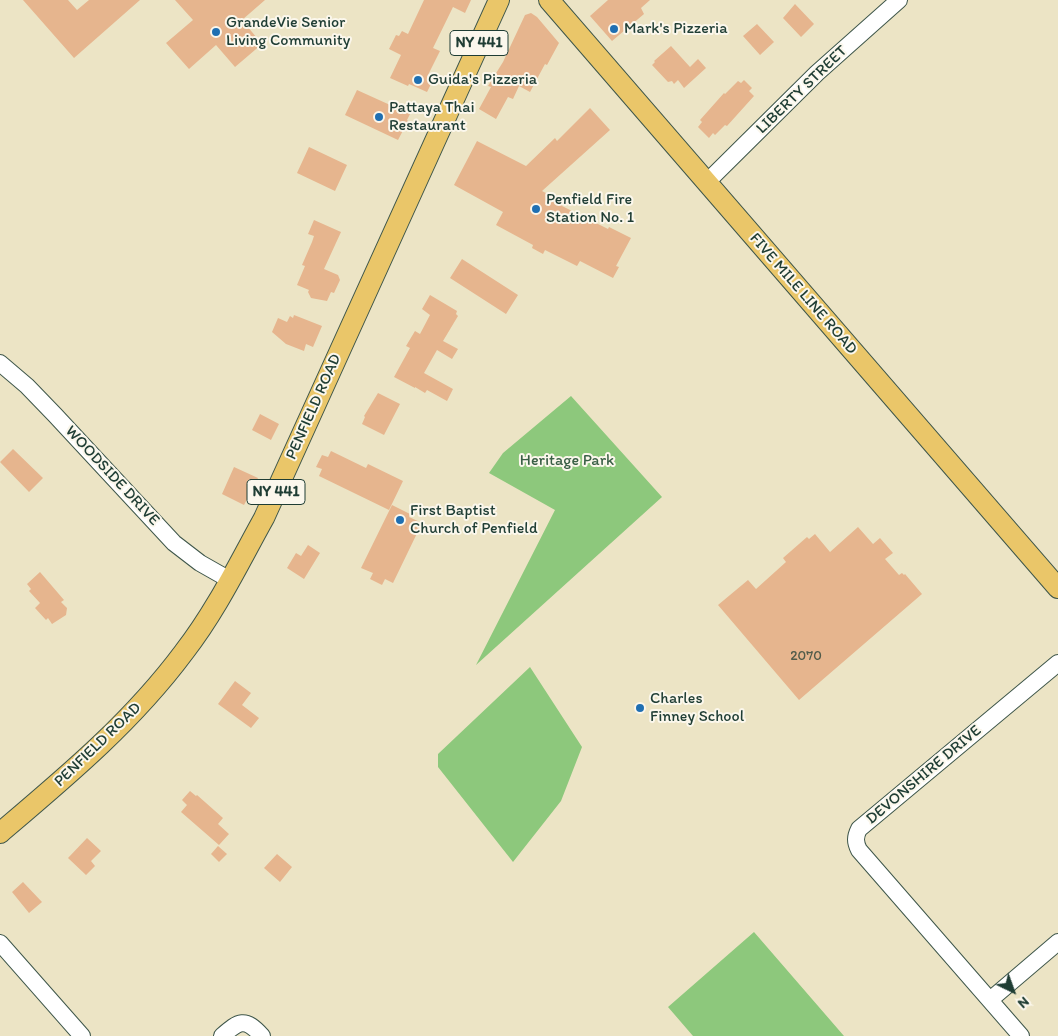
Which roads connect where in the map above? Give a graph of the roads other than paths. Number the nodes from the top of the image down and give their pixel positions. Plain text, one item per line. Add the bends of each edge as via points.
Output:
1 (499, 0) edge
2 (549, 0) edge
3 (899, 0) edge
4 (707, 182) junction
5 (0, 363) edge
6 (230, 580) junction
7 (1058, 588) edge
8 (1058, 663) edge
9 (0, 834) edge
10 (1058, 942) edge
11 (0, 944) edge
12 (990, 1000) junction
13 (82, 1036) edge
14 (222, 1036) edge
15 (262, 1036) edge
16 (1021, 1036) edge

1 - 6 main road, PENFIELD ROAD / NY 441 via 264,518
2 - 4 main road, FIVE MILE LINE ROAD
3 - 4 street, LIBERTY STREET via 804,85
4 - 7 main road, FIVE MILE LINE ROAD
5 - 6 street, WOODSIDE DRIVE via 27,386 174,543
6 - 9 main road, PENFIELD ROAD / NY 441 via 185,652 130,717
8 - 12 street, DEVONSHIRE DRIVE via 859,828 855,836 859,850
10 - 12 street
11 - 13 street
12 - 16 street, DEVONSHIRE DRIVE
14 - 15 street via 235,1024 243,1023 250,1024

